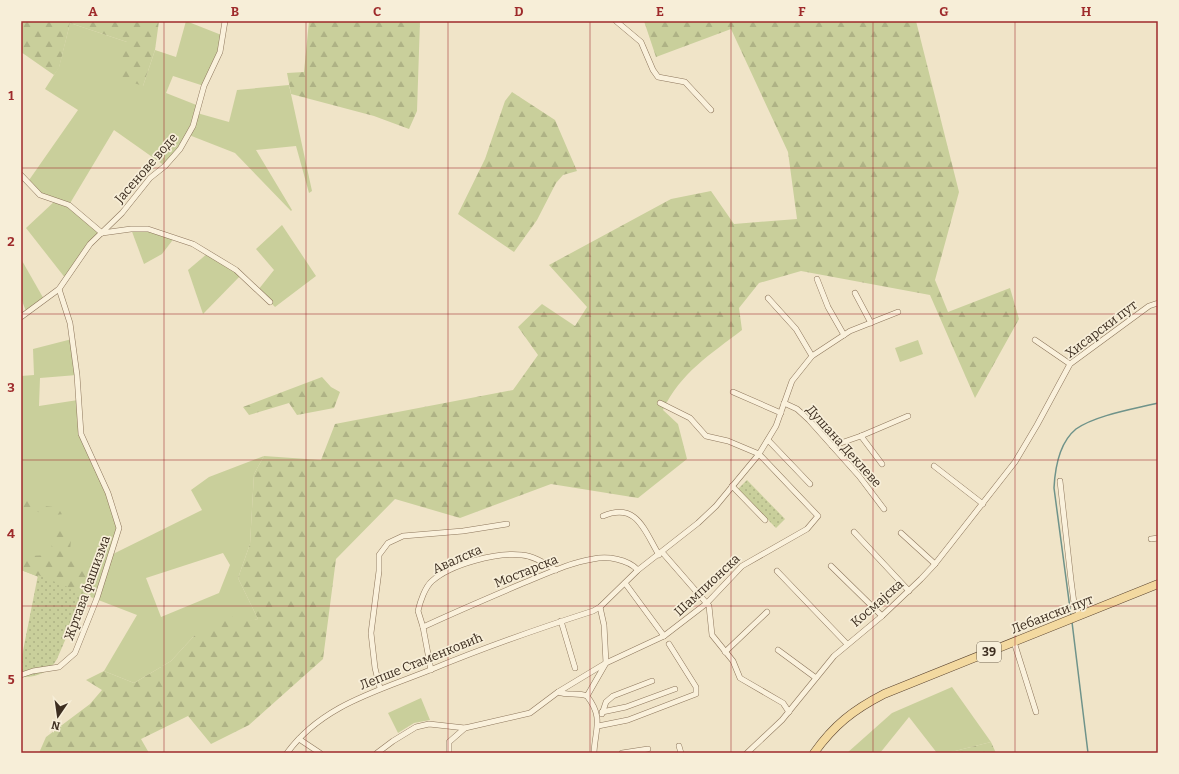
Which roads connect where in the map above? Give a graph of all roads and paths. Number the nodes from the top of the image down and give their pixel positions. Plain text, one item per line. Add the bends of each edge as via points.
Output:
1 (225, 21) edge
2 (616, 21) edge
3 (711, 110) dead end
4 (21, 176) edge
5 (102, 233) junction
6 (817, 278) dead end
7 (59, 289) junction
8 (855, 293) dead end
9 (768, 298) dead end
10 (270, 302) dead end
11 (1158, 303) edge
12 (898, 312) dead end
13 (21, 317) edge
14 (871, 323) junction
15 (844, 335) junction
16 (1035, 340) dead end
17 (812, 356) junction
18 (1070, 364) junction
19 (733, 392) dead end
20 (660, 403) dead end
21 (784, 403) junction
22 (781, 413) junction
23 (908, 416) dead end
24 (861, 436) junction
25 (768, 440) junction
26 (832, 446) junction
27 (759, 454) junction
28 (1014, 462) joint
29 (882, 464) dead end
30 (934, 466) dead end
31 (1060, 481) dead end
32 (810, 484) dead end
33 (732, 486) junction
34 (983, 504) junction
35 (884, 509) dead end
36 (603, 516) dead end
37 (765, 520) dead end
38 (507, 524) dead end
39 (854, 532) dead end
40 (901, 533) dead end
41 (1158, 538) edge
42 (1151, 539) dead end
43 (660, 554) junction
44 (935, 564) junction
45 (831, 566) dead end
46 (556, 570) junction
47 (638, 570) junction
48 (777, 571) dead end
49 (625, 583) junction
50 (1158, 584) edge
51 (909, 591) junction
52 (707, 603) junction
53 (600, 607) junction
54 (767, 612) dead end
55 (882, 616) junction
56 (1078, 617) junction
57 (561, 621) junction
58 (423, 627) junction
59 (664, 636) junction
60 (1014, 642) junction
61 (669, 644) dead end
62 (847, 644) junction
63 (778, 650) dead end
64 (725, 652) junction
65 (606, 663) junction
66 (575, 668) dead end
67 (431, 670) junction
68 (21, 675) edge
69 (816, 678) junction
70 (652, 681) dead end
71 (380, 688) junction
72 (675, 689) dead end
73 (558, 692) junction
74 (587, 696) junction
75 (602, 712) junction
76 (789, 712) junction
77 (1036, 712) dead end
78 (599, 718) junction
79 (598, 726) junction
80 (465, 728) junction
81 (299, 739) junction
82 (679, 746) dead end
83 (648, 749) dead end
84 (287, 753) edge
85 (320, 753) edge
86 (377, 753) edge
87 (449, 753) edge
88 (594, 753) edge
89 (622, 753) edge
90 (681, 753) edge
91 (747, 753) edge
92 (814, 753) edge

1 - 5 street, Јасенове воде via 220,52 204,86 189,134 172,159 150,178
2 - 3 street via 641,42 658,77 685,82
4 - 5 street via 40,195 69,205
5 - 7 street, Јасенове воде via 90,244
5 - 10 street via 148,229 193,244 236,270
6 - 15 street via 828,307
7 - 13 street, Јасенове воде
7 - 68 street, Жртава фашизма via 70,323 81,434 108,493 119,528 97,598 75,653 59,667
8 - 14 street
9 - 17 street via 796,329
11 - 18 street, Хисарски пут via 1149,306
12 - 14 street, Лепше Стаменковић
14 - 15 street, Лепше Стаменковић
15 - 17 street, Лепше Стаменковић
16 - 18 street
17 - 21 street, Лепше Стаменковић via 792,381
18 - 28 street, Хисарски пут via 1038,425
19 - 22 street
20 - 27 street via 690,418 706,436 728,441
21 - 22 street, Лепше Стаменковић
21 - 26 street, Душана Деклеве via 809,420
22 - 25 street, Лепше Стаменковић
23 - 24 street
24 - 26 street
24 - 29 street
25 - 27 street, Лепше Стаменковић
25 - 32 street
26 - 35 street, Душана Деклеве
27 - 33 street, Лепше Стаменковић
27 - 52 street, Шампионска via 818,516 807,529 742,566
28 - 34 street, Космајска
30 - 34 street
31 - 56 street via 1074,603
33 - 37 street
33 - 43 street, Лепше Стаменковић via 698,523
34 - 44 street, Космајска
36 - 43 street via 615,512 633,516
38 - 71 street via 463,532 403,536 383,548 379,555 371,633
39 - 51 street
40 - 44 street
41 - 42 street
43 - 47 street, Лепше Стаменковић
43 - 52 street
44 - 51 street, Космајска
45 - 55 street
46 - 47 street, Мостарска via 600,558 625,562
46 - 58 street, Мостарска
46 - 58 street, Авалска via 523,555 488,556 460,566 429,584 418,611
47 - 49 street, Лепше Стаменковић
48 - 62 street
49 - 53 street, Лепше Стаменковић
49 - 59 street
50 - 56 main road, Лебански пут / 39
51 - 55 street, Космајска
52 - 59 street, Шампионска
52 - 64 street via 712,635
53 - 57 street, Лепше Стаменковић
53 - 65 street via 604,625
54 - 64 street
55 - 62 street, Космајска
56 - 60 main road, Лебански пут / 39
57 - 66 street
57 - 67 street, Лепше Стаменковић via 482,648
58 - 67 street, Авалска
59 - 65 street, Шампионска
60 - 77 street
60 - 92 main road, Лебански пут / 39 via 884,694 851,713
61 - 79 street via 696,687 696,694 628,720
62 - 69 street, Космајска
63 - 69 street
64 - 76 street via 733,661 740,678 782,703
65 - 73 street, Шампионска
65 - 74 street
67 - 71 street, Лепше Стаменковић
69 - 76 street, Космајска
70 - 75 street via 613,696 606,702
71 - 81 street, Лепше Стаменковић via 334,711
72 - 75 street
73 - 74 street
73 - 80 street, Шампионска via 530,713
74 - 78 street via 594,704
75 - 78 street
76 - 91 street, Космајска
78 - 79 street
79 - 88 street
80 - 86 street via 429,724 416,727 392,740
80 - 87 street via 449,742
81 - 84 street, Лепше Стаменковић
81 - 85 street
82 - 90 street
83 - 89 street

